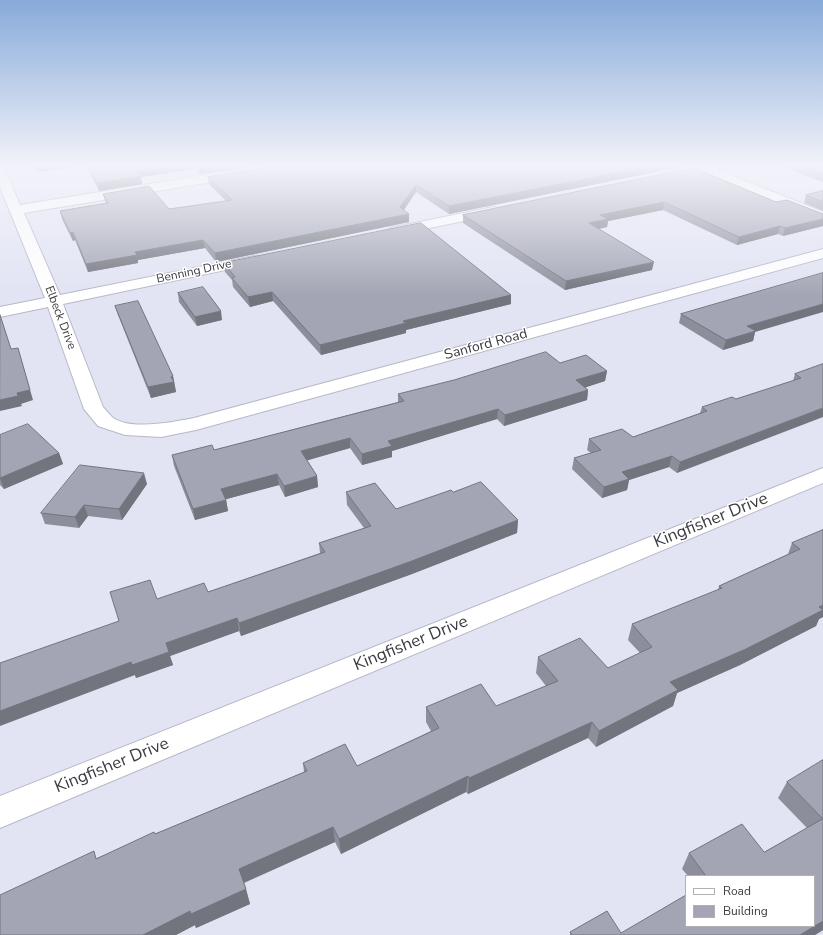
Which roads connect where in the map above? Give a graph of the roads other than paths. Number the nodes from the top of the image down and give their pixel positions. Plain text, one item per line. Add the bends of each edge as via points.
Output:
1 (25, 209) edge
2 (505, 209) edge
3 (804, 209) edge
4 (16, 210) joint
5 (823, 217) edge
6 (383, 234) edge
7 (823, 253) edge
8 (265, 258) edge
9 (54, 301) junction
10 (0, 312) edge
11 (149, 430) joint
12 (823, 475) edge
13 (0, 812) edge

1 - 4 street
2 - 6 street
3 - 5 street
4 - 9 street, Elbeck Drive
7 - 11 street, Sanford Road via 196,424 161,431
8 - 9 street, Benning Drive
9 - 10 street, Benning Drive
9 - 11 street, Elbeck Drive via 94,409 105,422 125,429
12 - 13 street, Kingfisher Drive

